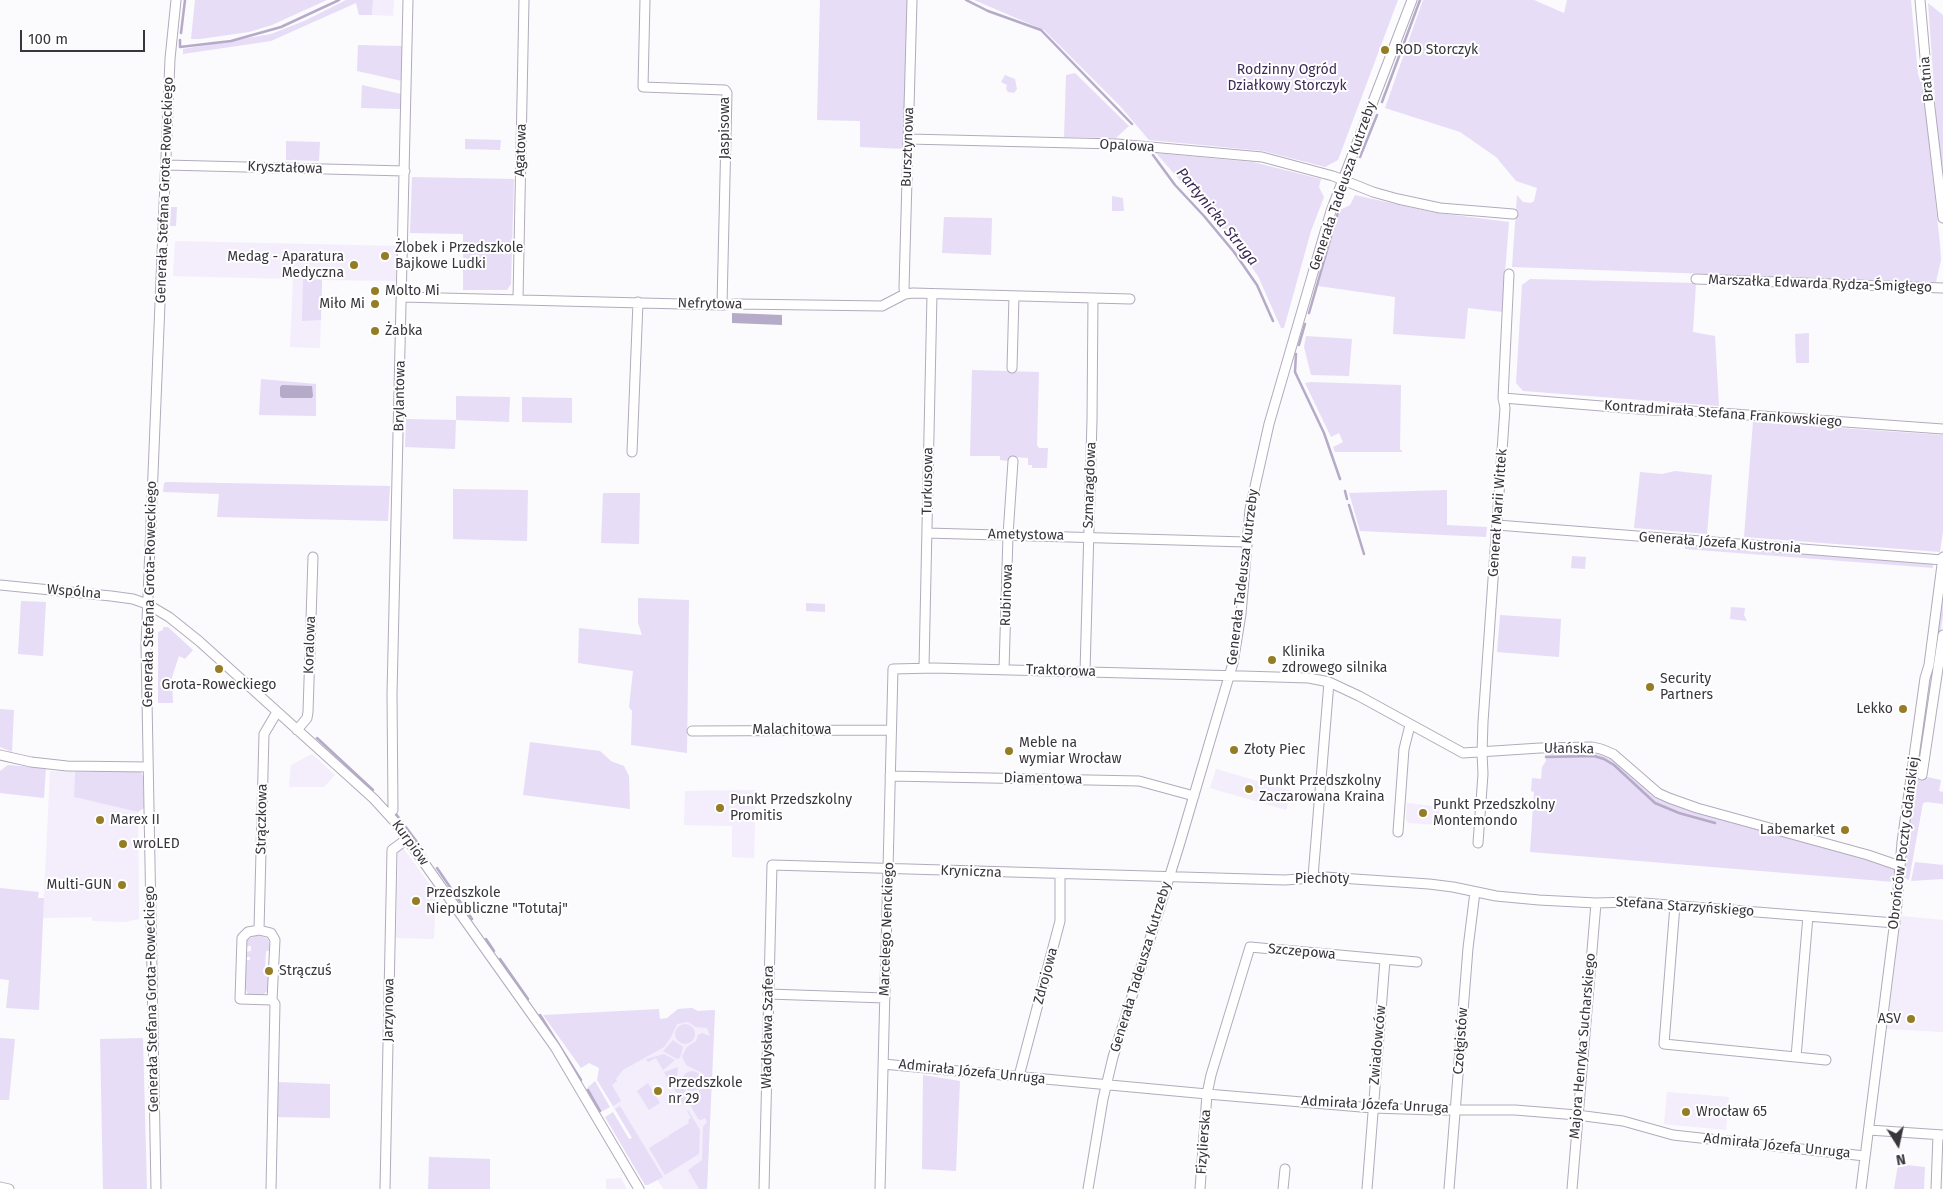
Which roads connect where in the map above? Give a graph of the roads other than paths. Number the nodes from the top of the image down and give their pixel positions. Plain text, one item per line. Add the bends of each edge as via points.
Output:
1 (176, 0) edge
2 (408, 0) edge
3 (524, 0) edge
4 (645, 0) edge
5 (912, 0) edge
6 (1412, 0) edge
7 (1920, 0) edge
8 (908, 139) junction
9 (166, 165) junction
10 (405, 171) junction
11 (1343, 180) junction
12 (1513, 214) dead end
13 (1943, 218) edge
14 (1509, 274) dead end
15 (1696, 279) dead end
16 (1943, 288) edge
17 (905, 294) junction
18 (932, 294) junction
19 (1014, 296) junction
20 (402, 297) junction
21 (1093, 298) junction
22 (518, 299) junction
23 (1130, 299) dead end
24 (638, 302) junction
25 (722, 305) junction
26 (1012, 368) dead end
27 (1503, 398) junction
28 (1943, 429) edge
29 (632, 452) dead end
30 (1013, 461) dead end
31 (1497, 526) junction
32 (927, 533) junction
33 (1008, 535) junction
34 (1089, 536) junction
35 (1246, 542) junction
36 (313, 556) dead end
37 (1943, 558) edge
38 (0, 585) edge
39 (147, 604) junction
40 (1943, 636) edge
41 (924, 667) junction
42 (893, 669) joint
43 (1004, 670) junction
44 (1085, 672) junction
45 (1230, 677) junction
46 (1329, 682) junction
47 (277, 712) junction
48 (1410, 725) junction
49 (297, 730) junction
50 (692, 730) dead end
51 (891, 730) junction
52 (1482, 752) junction
53 (0, 754) edge
54 (148, 767) junction
55 (1922, 775) dead end
56 (890, 776) junction
57 (393, 792) junction
58 (1194, 796) junction
59 (378, 803) junction
60 (389, 814) junction
61 (1398, 832) dead end
62 (407, 838) junction
63 (1478, 843) dead end
64 (772, 866) joint
65 (1900, 866) junction
66 (888, 870) junction
67 (1060, 875) junction
68 (1169, 876) junction
69 (1313, 877) junction
70 (1475, 892) junction
71 (1596, 904) junction
72 (1675, 905) junction
73 (1808, 916) junction
74 (1894, 923) junction
75 (259, 930) junction
76 (1385, 960) junction
77 (1417, 962) dead end
78 (768, 994) junction
79 (885, 998) junction
80 (272, 1000) junction
81 (1796, 1058) junction
82 (1826, 1060) dead end
83 (883, 1064) junction
84 (1019, 1076) junction
85 (1106, 1085) junction
86 (1207, 1094) junction
87 (1374, 1108) junction
88 (1456, 1110) junction
89 (1578, 1115) junction
90 (1871, 1130) junction
91 (1941, 1135) edge
92 (1865, 1156) junction
93 (1285, 1169) dead end
94 (0, 1187) edge
95 (10, 1189) edge
96 (156, 1189) edge
97 (271, 1189) edge
98 (385, 1189) edge
99 (639, 1189) edge
100 (764, 1189) edge
101 (880, 1189) edge
102 (1088, 1189) edge
103 (1200, 1189) edge
104 (1283, 1189) edge
105 (1367, 1189) edge
106 (1450, 1189) edge
107 (1572, 1189) edge
108 (1861, 1189) edge
109 (1936, 1189) edge

1 - 9 street, Generała Stefana Grota-Roweckiego
2 - 10 street, Brylantowa
3 - 22 street, Agatowa
4 - 25 street, Jaspisowa via 643,87 725,90 727,93
5 - 8 street, Bursztynowa
6 - 11 street, Generała Tadeusza Kutrzeby
7 - 13 street, Bratnia
8 - 11 street, Opalowa via 1117,144 1222,152 1262,157
8 - 17 street, Bursztynowa
9 - 10 street, Kryształowa
9 - 39 street, Generała Stefana Grota-Roweckiego
10 - 20 street, Brylantowa
11 - 12 street, Opalowa via 1373,192 1424,205
11 - 35 street, Generała Tadeusza Kutrzeby via 1317,256 1256,475
14 - 27 street, Generał Marii Wittek
15 - 16 street, Marszałka Edwarda Rydza-Śmigłego
17 - 18 street, Nefrytowa
17 - 25 street, Nefrytowa via 882,306
18 - 19 street, Nefrytowa
18 - 32 street, Turkusowa
19 - 21 street, Nefrytowa
19 - 26 street
20 - 22 street, Nefrytowa
20 - 57 street, Brylantowa via 392,694
21 - 23 street, Nefrytowa
21 - 34 street, Szmaragdowa
22 - 24 street, Nefrytowa
24 - 25 street, Nefrytowa
24 - 29 street
27 - 28 street, Kontradmirała Stefana Frankowskiego
27 - 31 street, Generał Marii Wittek
30 - 33 street, Rubinowa
31 - 37 street, Generała Józefa Kustronia
31 - 52 street, Generał Marii Wittek
32 - 33 street, Ametystowa
32 - 41 street, Turkusowa
33 - 34 street, Ametystowa
33 - 43 street, Rubinowa
34 - 35 street, Ametystowa
34 - 44 street, Szmaragdowa
35 - 45 street, Generała Tadeusza Kutrzeby via 1241,614
36 - 49 street, Koralowa via 308,712
37 - 65 street, Obrońców Poczty Gdańskiej
38 - 39 street, Wspólna via 111,596
39 - 47 street, Kurpiów via 199,641
39 - 54 street, Generała Stefana Grota-Roweckiego
40 - 55 street
41 - 42 street, Traktorowa
41 - 43 street, Traktorowa
42 - 51 street, Marcelego Nenckiego
43 - 44 street, Traktorowa
44 - 45 street, Traktorowa
45 - 46 street, Ułańska via 1309,678
45 - 58 street, Generała Tadeusza Kutrzeby
46 - 48 street, Ułańska
46 - 69 street
47 - 49 street, Kurpiów
47 - 75 street, Strączkowa via 264,734
48 - 52 street, Ułańska via 1463,753
48 - 61 street via 1404,748
49 - 59 street, Kurpiów
50 - 51 street, Malachitowa
51 - 56 street, Marcelego Nenckiego
52 - 63 street, Generał Marii Wittek
52 - 65 street, Ułańska via 1540,748 1601,749 1613,754 1658,793 1669,798
53 - 54 street via 67,766
54 - 96 street, Generała Stefana Grota-Roweckiego
56 - 58 street, Diamentowa via 1139,781
56 - 66 street, Marcelego Nenckiego
57 - 59 street
57 - 60 street, Brylantowa via 393,810
58 - 68 street, Generała Tadeusza Kutrzeby
59 - 60 street, Kurpiów
60 - 62 street, Kurpiów
62 - 98 street, Jarzynowa via 392,850
62 - 99 street, Kurpiów via 555,1048
64 - 66 street, Kryniczna
64 - 78 street, Władysława Szafera
65 - 74 street, Obrońców Poczty Gdańskiej
66 - 67 street, Kryniczna
66 - 79 street, Marcelego Nenckiego
67 - 68 street, Kryniczna
67 - 84 street, Zdrojowa via 1060,921
68 - 69 street, Piechoty via 1285,880
68 - 85 street, Generała Tadeusza Kutrzeby
69 - 70 street, Piechoty via 1428,884
70 - 71 street, Stefana Starzyńskiego
70 - 88 street, Czołgistów
71 - 72 street, Stefana Starzyńskiego
71 - 89 street, Majora Henryka Sucharskiego
72 - 73 street, Stefana Starzyńskiego
72 - 81 street via 1664,1044
73 - 74 street, Stefana Starzyńskiego
73 - 81 street
74 - 90 street, Obrońców Poczty Gdańskiej
75 - 80 street via 270,933 275,940
75 - 80 street via 248,932 242,938 240,999
76 - 77 street, Szczepowa
76 - 86 street, Szczepowa via 1250,947
76 - 87 street, Zwiadowców
78 - 79 street
78 - 100 street, Władysława Szafera
79 - 83 street, Marcelego Nenckiego
80 - 97 street via 275,1004
81 - 82 street
83 - 84 street, Admirała Józefa Unruga
83 - 101 street, Marcelego Nenckiego
84 - 85 street, Admirała Józefa Unruga
85 - 86 street, Admirała Józefa Unruga
85 - 102 street, Generała Tadeusza Kutrzeby
86 - 87 street, Admirała Józefa Unruga
86 - 103 street, Fizylierska
87 - 88 street, Admirała Józefa Unruga
87 - 105 street, Zwiadowców
88 - 89 street, Admirała Józefa Unruga
88 - 106 street, Czołgistów
89 - 92 street, Admirała Józefa Unruga via 1623,1121 1673,1135
89 - 107 street, Majora Henryka Sucharskiego
90 - 91 street
90 - 92 street, Obrońców Poczty Gdańskiej
91 - 109 street
92 - 108 street, Obrońców Poczty Gdańskiej
93 - 104 street
94 - 95 street

